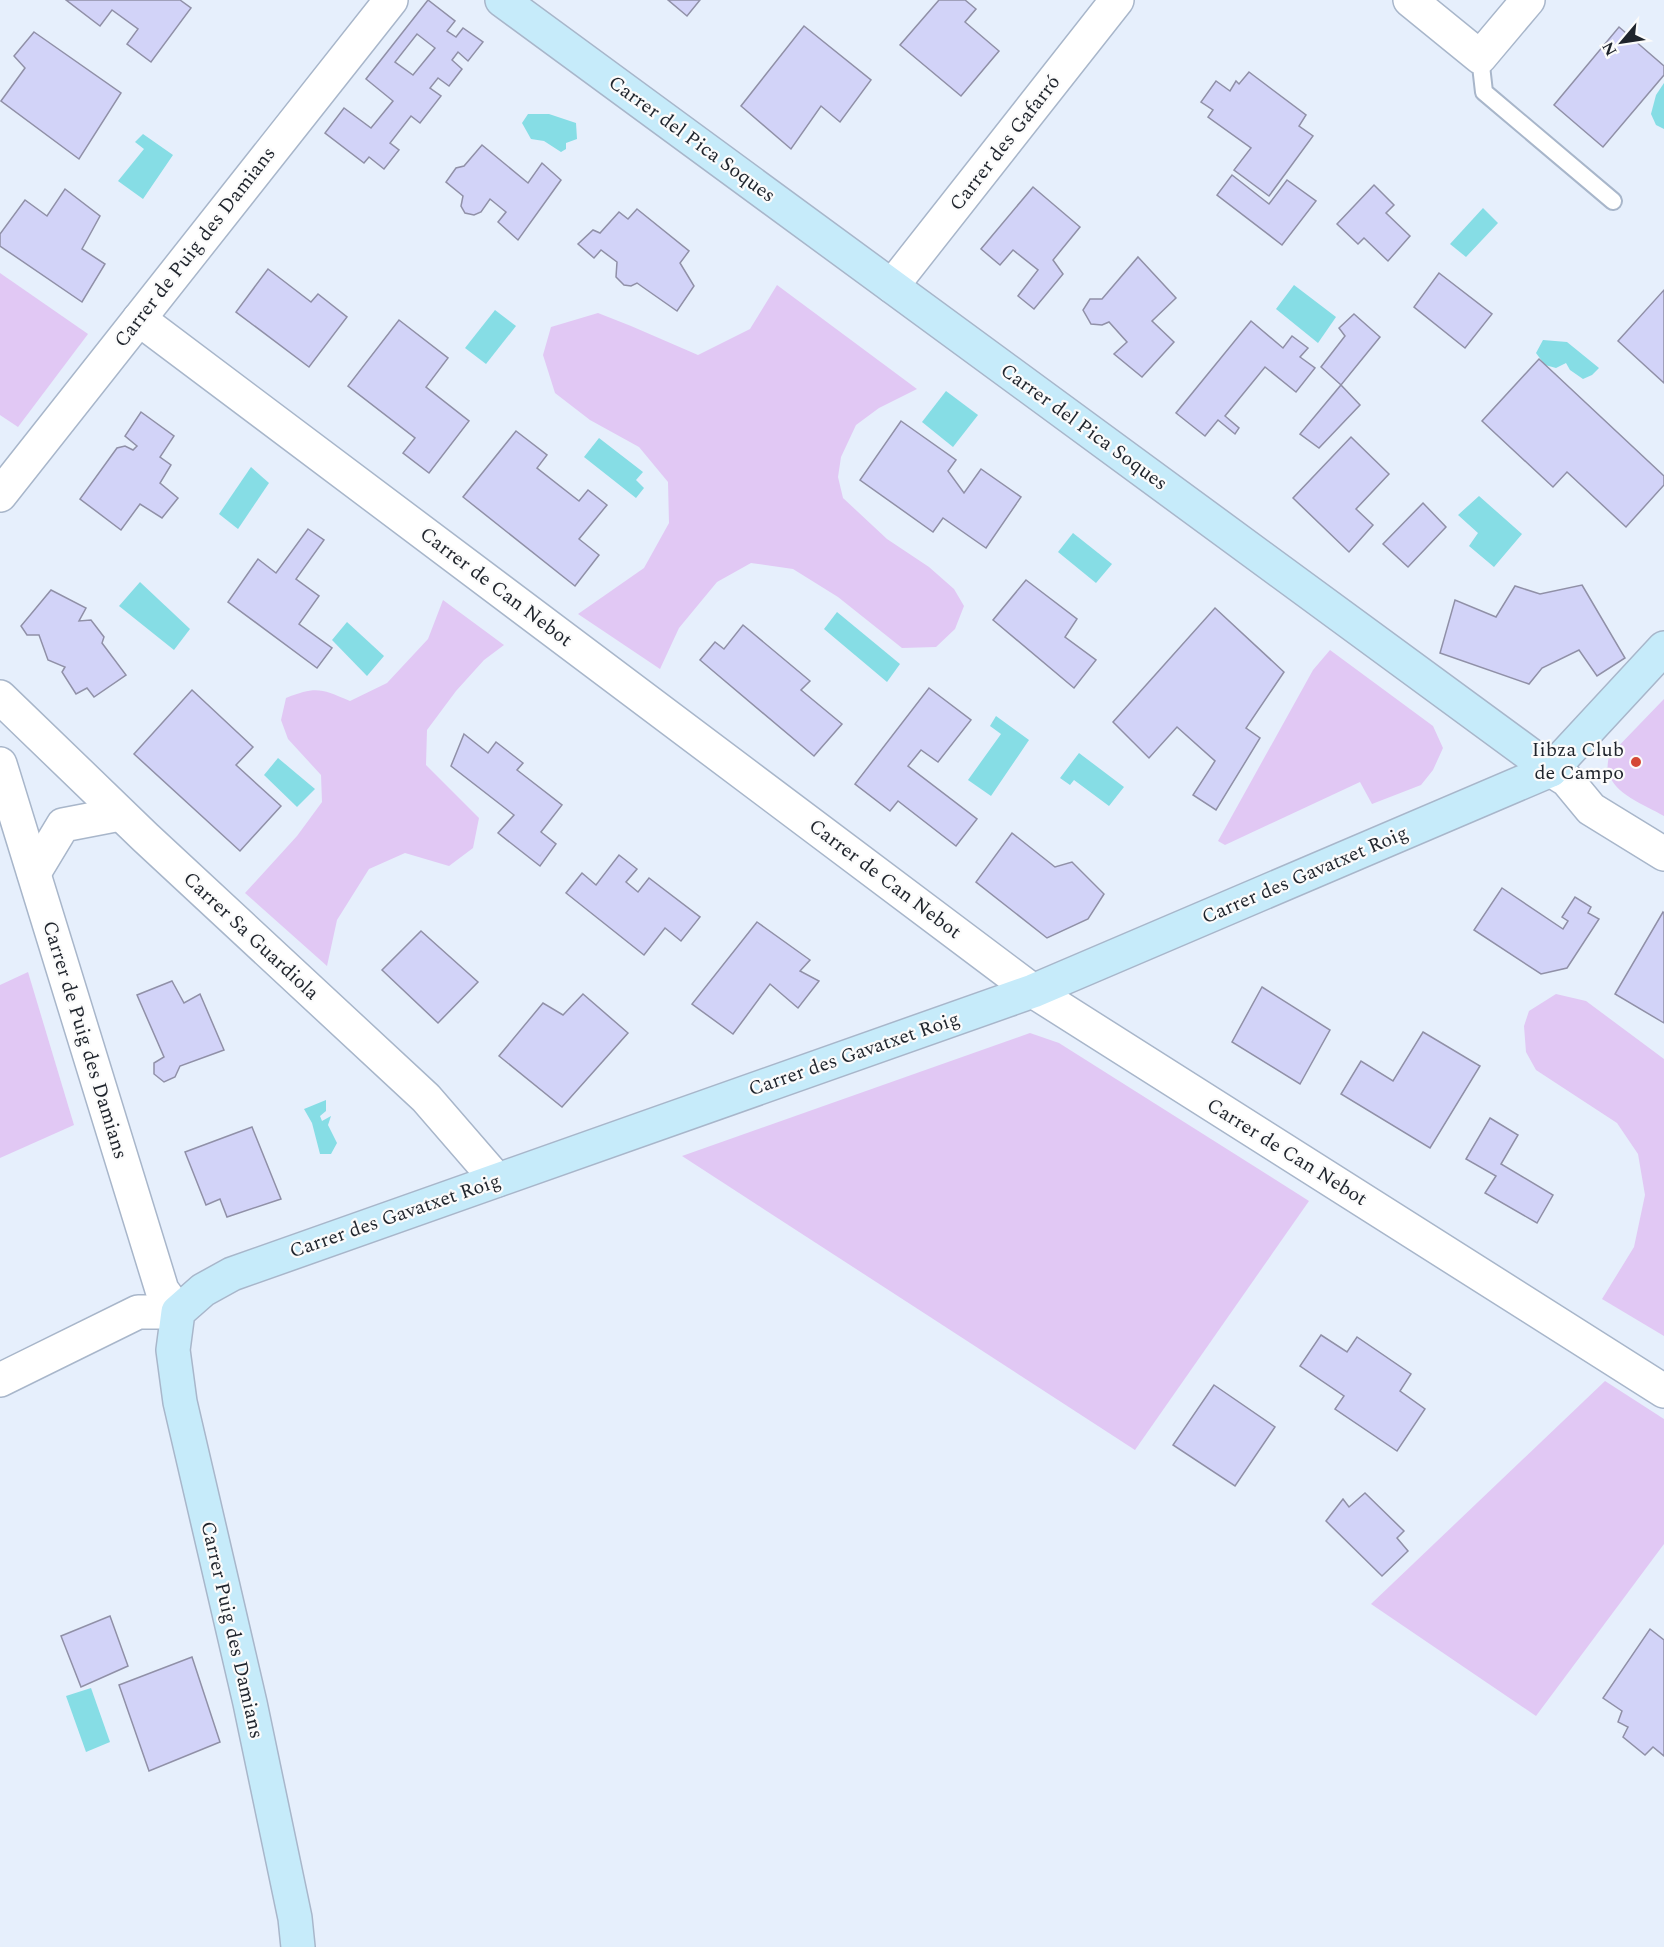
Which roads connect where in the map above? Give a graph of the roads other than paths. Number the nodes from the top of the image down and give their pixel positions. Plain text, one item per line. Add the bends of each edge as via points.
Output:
1 (391, 0) edge
2 (502, 0) edge
3 (1117, 0) edge
4 (1410, 0) edge
5 (1528, 0) edge
6 (1480, 57) junction
7 (1613, 201) dead end
8 (892, 286) junction
9 (139, 319) junction
10 (0, 495) edge
11 (1664, 648) edge
12 (0, 697) edge
13 (0, 764) edge
14 (1551, 770) junction
15 (120, 814) junction
16 (1664, 854) edge
17 (34, 873) junction
18 (1033, 991) junction
19 (497, 1180) junction
20 (178, 1312) junction
21 (0, 1380) edge
22 (1664, 1391) edge
23 (298, 1947) edge

1 - 9 street, Carrer de Puig des Damians
2 - 8 street, Carrer del Pica Soques
3 - 8 street, Carrer des Gafarró
4 - 6 street
5 - 6 street
6 - 7 lane via 1484,92
8 - 14 street, Carrer del Pica Soques
9 - 10 street, Carrer de Puig des Damians
9 - 18 street, Carrer de Can Nebot
11 - 14 street, Carrer des Gavatxet Roig
12 - 15 street, Carrer Sa Guardiola
13 - 17 street, Carrer de Puig des Damians
14 - 16 street, Carrer del Pica Soques via 1567,780 1591,809
14 - 18 street, Carrer des Gavatxet Roig
15 - 17 street via 63,825
15 - 19 street, Carrer Sa Guardiola via 426,1098
17 - 20 street, Carrer de Puig des Damians via 162,1290
18 - 19 street, Carrer des Gavatxet Roig
18 - 22 street, Carrer de Can Nebot
19 - 20 street, Carrer des Gavatxet Roig via 232,1274 203,1290
20 - 21 street via 138,1311
20 - 23 street, Carrer Puig des Damians via 173,1350 180,1402 250,1703

